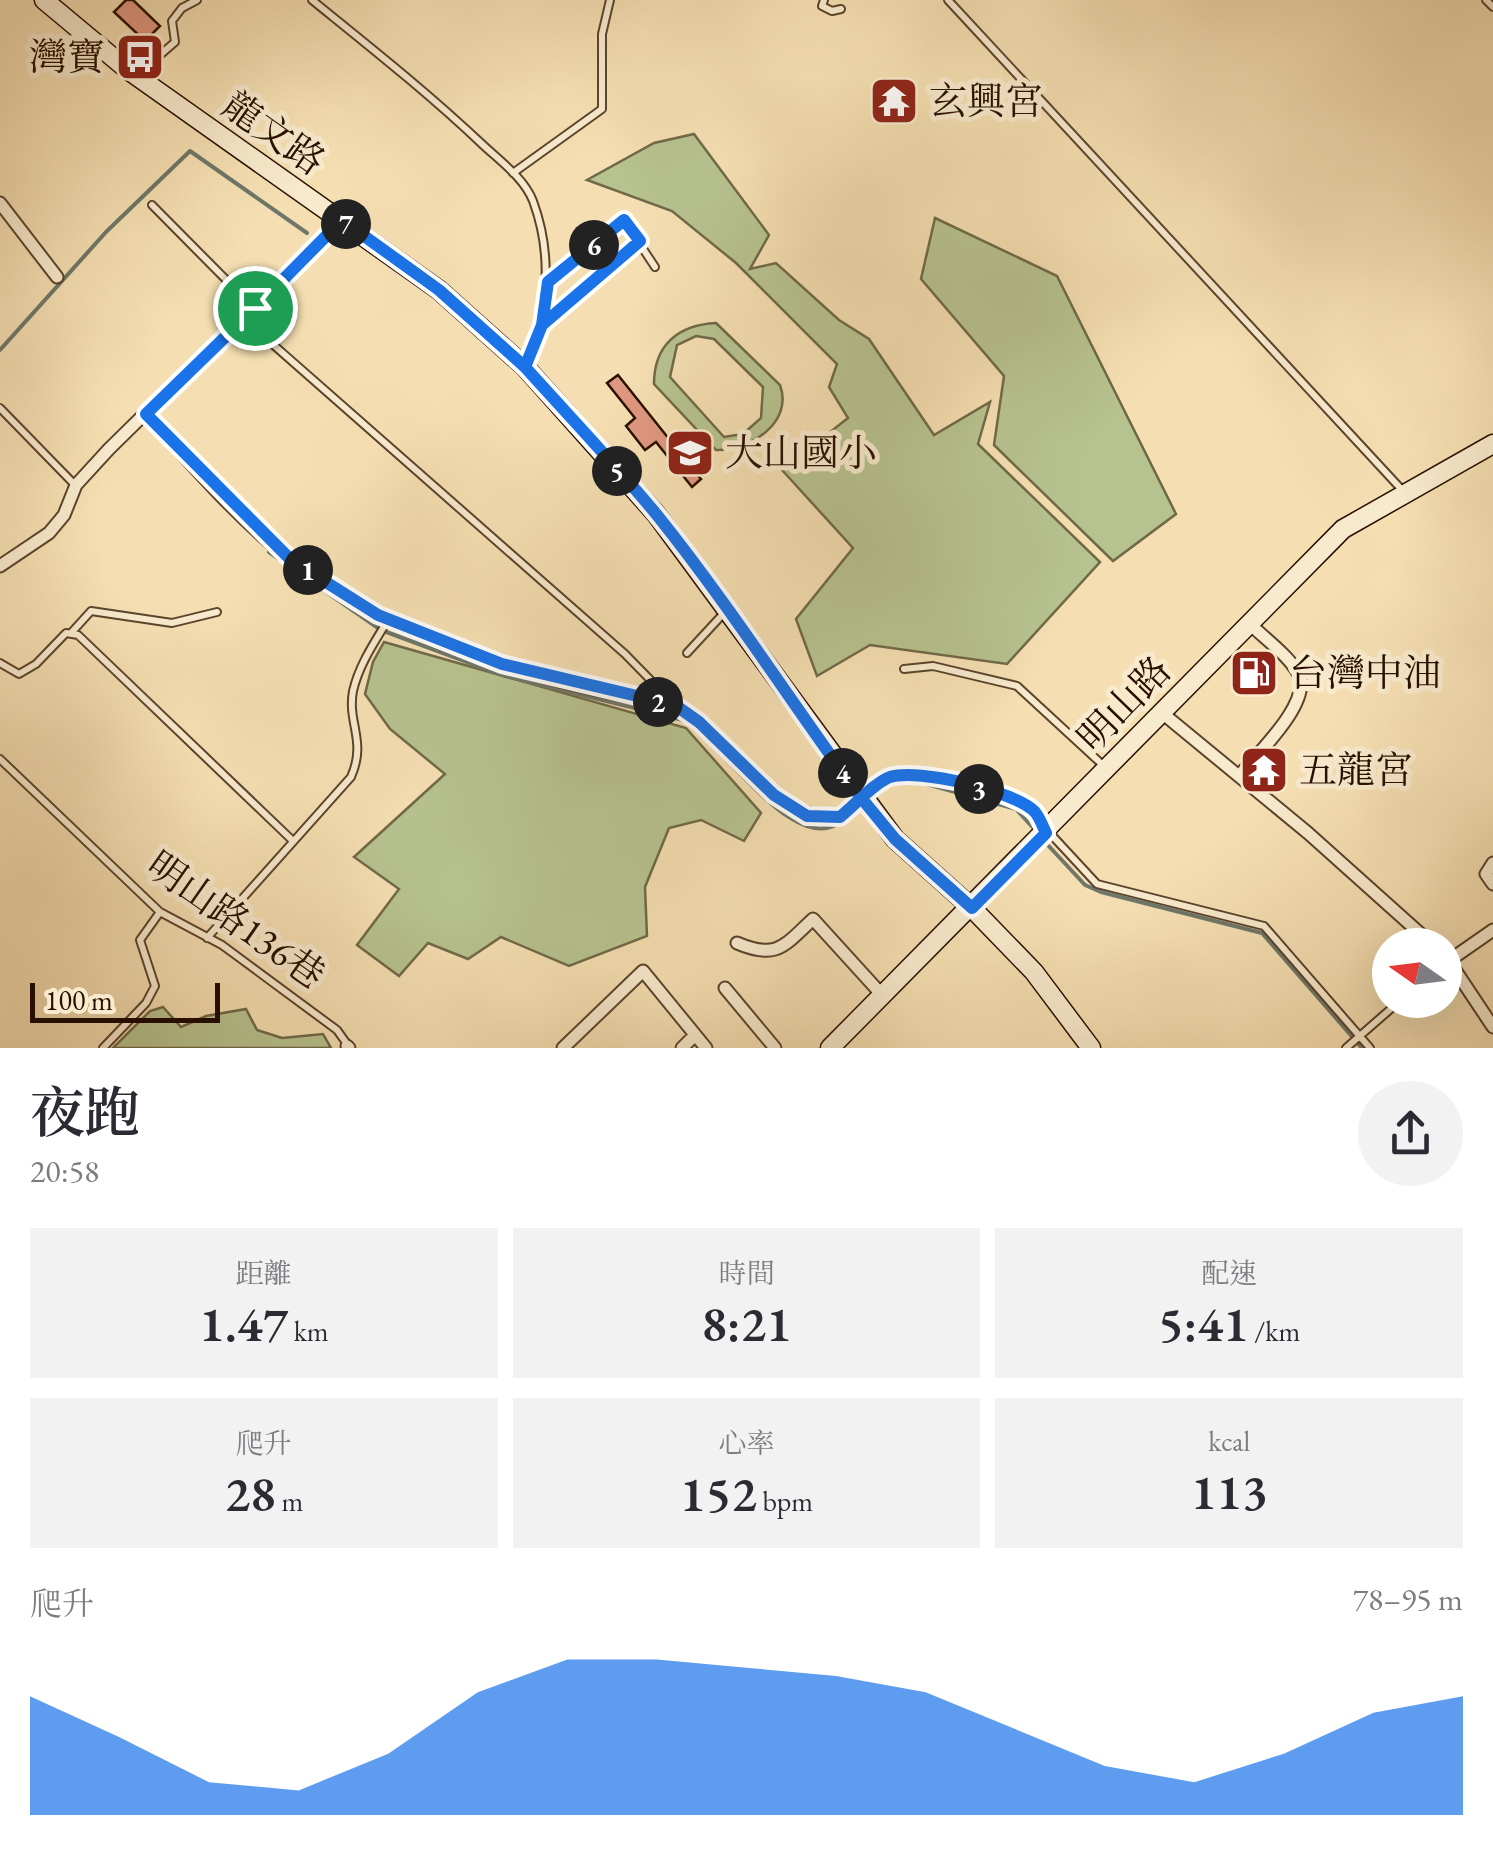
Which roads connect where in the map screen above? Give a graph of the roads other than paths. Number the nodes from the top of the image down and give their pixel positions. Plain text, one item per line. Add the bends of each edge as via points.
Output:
1 (44, 0) edge
2 (197, 0) edge
3 (312, 0) edge
4 (610, 0) edge
5 (824, 0) edge
6 (948, 0) edge
7 (1486, 0) edge
8 (1493, 7) edge
9 (841, 9) dead end
10 (136, 76) junction
11 (513, 173) junction
12 (0, 203) edge
13 (152, 205) dead end
14 (342, 220) junction
15 (640, 241) junction
16 (655, 267) dead end
17 (57, 277) dead end
18 (548, 282) junction
19 (255, 308) junction
20 (244, 320) junction
21 (542, 325) junction
22 (525, 367) junction
23 (0, 408) edge
24 (146, 414) junction
25 (1493, 444) edge
26 (76, 486) junction
27 (1405, 494) junction
28 (0, 566) edge
29 (728, 609) junction
30 (217, 612) dead end
31 (386, 622) junction
32 (1249, 623) junction
33 (72, 632) junction
34 (686, 654) dead end
35 (0, 663) edge
36 (904, 669) dead end
37 (675, 705) junction
38 (1161, 712) junction
39 (0, 759) edge
40 (1107, 769) junction
41 (1239, 776) junction
42 (865, 802) junction
43 (1043, 835) junction
44 (293, 841) junction
45 (1493, 863) edge
46 (1493, 884) edge
47 (972, 908) junction
48 (160, 912) junction
49 (1413, 928) edge
50 (1493, 930) edge
51 (207, 938) junction
52 (737, 943) dead end
53 (1462, 949) edge
54 (1462, 982) edge
55 (725, 988) dead end
56 (883, 996) junction
57 (1380, 1018) edge
58 (1493, 1027) edge
59 (1361, 1035) junction
60 (695, 1036) junction
61 (348, 1047) edge
62 (103, 1048) edge
63 (563, 1048) edge
64 (682, 1048) edge
65 (706, 1048) edge
66 (775, 1048) edge
67 (830, 1048) edge
68 (1091, 1048) edge
69 (1346, 1048) edge
70 (1370, 1048) edge

1 - 10 street, 龍文路
2 - 10 lane via 172,21 175,42
3 - 11 lane via 405,72
4 - 11 lane via 602,34 602,109
5 - 9 lane via 822,6
6 - 27 lane
7 - 8 lane
10 - 14 street, 龍文路
11 - 18 lane via 534,203
12 - 17 street
13 - 19 lane
14 - 19 street
14 - 22 street, 龍文路 via 439,290
15 - 16 lane
15 - 18 lane via 624,220
15 - 21 lane
18 - 21 lane
19 - 20 street
20 - 24 street
20 - 37 lane
21 - 22 lane
22 - 29 street, 龍文路 via 656,514
23 - 26 lane
24 - 26 street
24 - 31 street via 291,560
25 - 27 street, 明山路
26 - 28 street via 49,533
27 - 32 street, 明山路 via 1343,529
29 - 34 lane
29 - 42 street, 龍文路
30 - 33 lane via 172,623 92,611
31 - 37 street via 502,664
31 - 44 lane via 353,691 357,763
32 - 38 street, 明山路
32 - 41 street via 1298,671 1303,687 1297,706
33 - 35 lane via 20,674
33 - 44 lane
36 - 40 lane via 934,666 1017,686
37 - 42 street via 774,795 807,816 840,817
38 - 40 street, 明山路
38 - 41 street
39 - 48 lane, 明山路136巷
40 - 43 street, 明山路
41 - 49 street
42 - 43 lane via 889,778 932,776 1020,802 1035,812
42 - 47 street, 龍文路 via 895,839
43 - 47 street, 明山路
43 - 59 lane via 1098,884 1264,926
44 - 51 lane
45 - 46 street via 1486,874
47 - 56 street, 明山路
47 - 68 street, 龍文路 via 1034,972
48 - 51 lane, 明山路136巷
48 - 62 lane via 140,940 155,986
50 - 53 street
51 - 61 lane, 明山路136巷 via 318,1014
52 - 56 street via 759,952 781,949 813,919
54 - 58 street
55 - 66 street
56 - 67 street, 明山路
57 - 59 lane
59 - 69 lane
59 - 70 lane
60 - 63 street via 643,972
60 - 64 street
60 - 65 street

